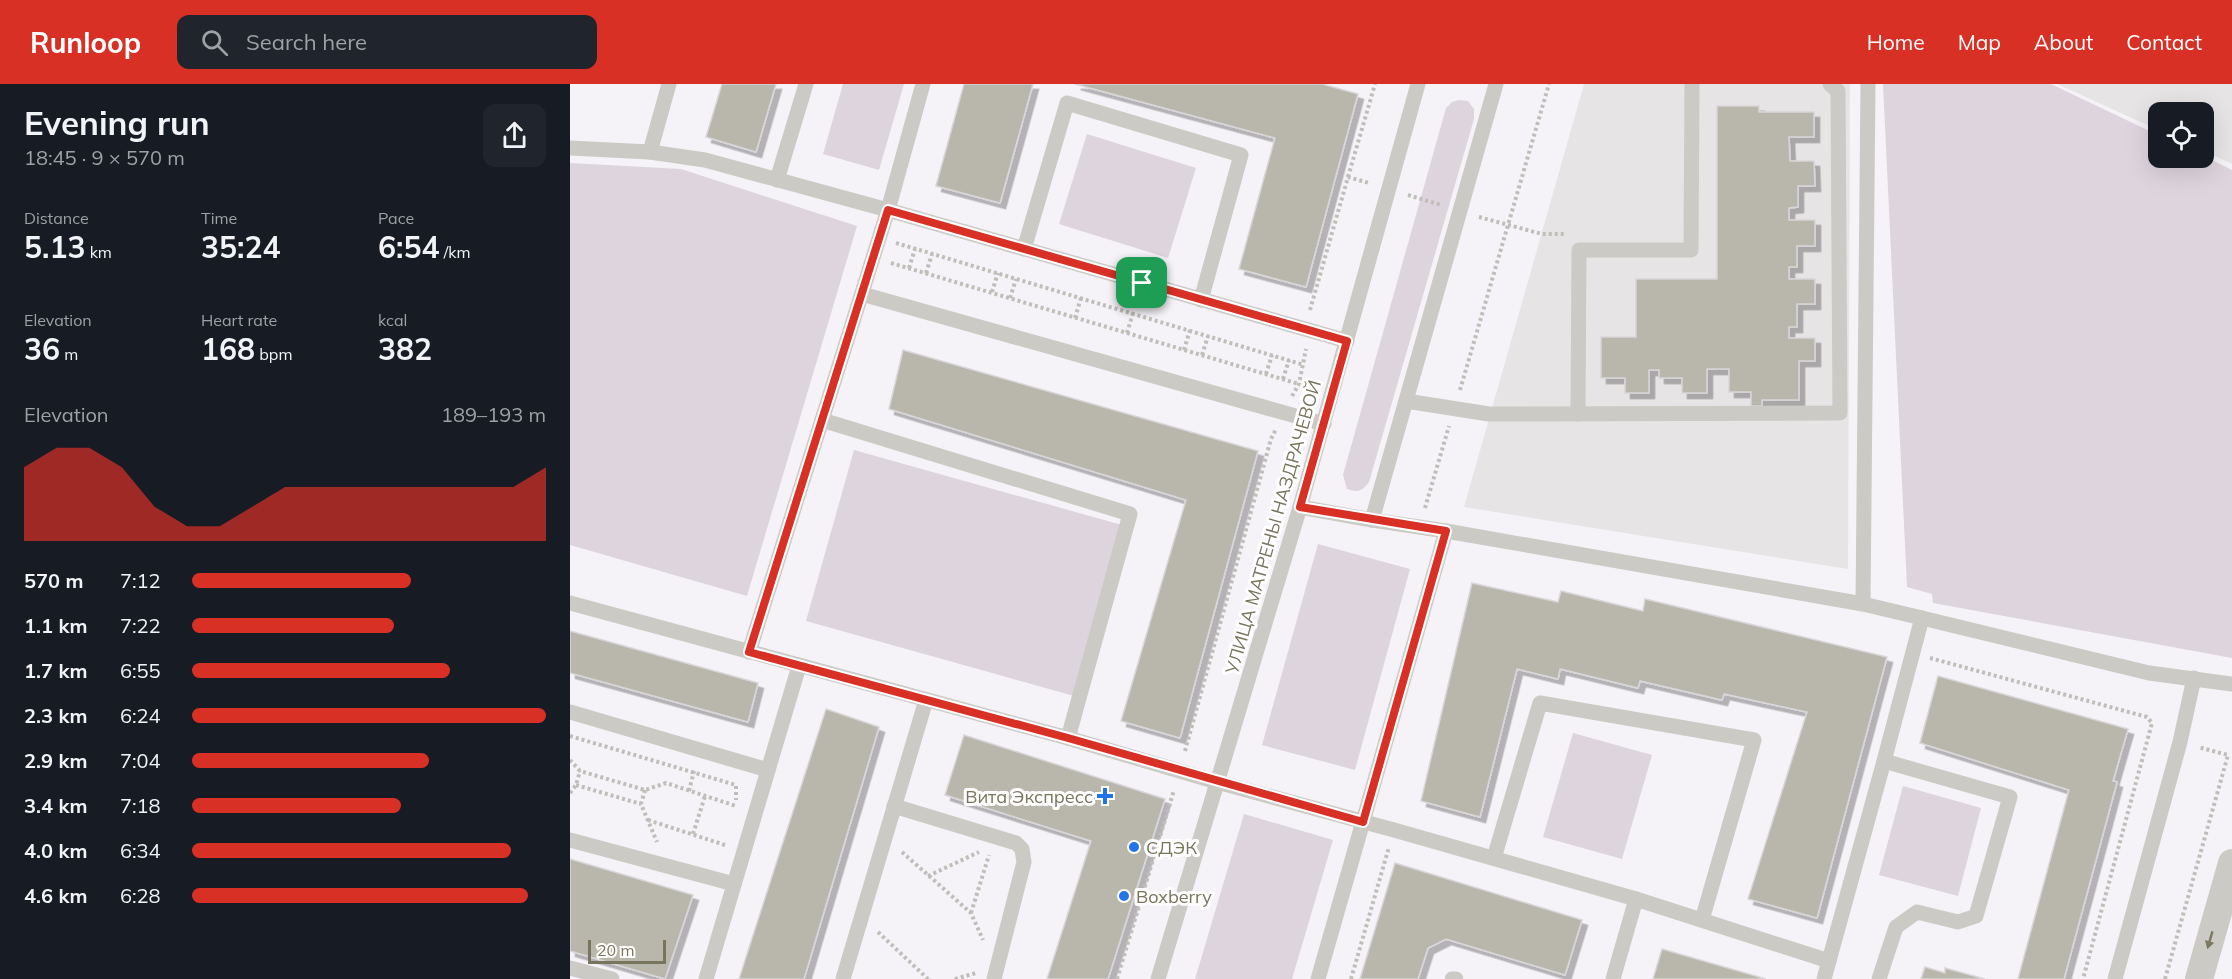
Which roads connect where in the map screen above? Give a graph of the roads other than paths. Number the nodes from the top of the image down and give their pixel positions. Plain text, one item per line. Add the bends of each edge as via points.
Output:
1 (669, 84) edge
2 (806, 84) edge
3 (923, 84) edge
4 (1418, 84) edge
5 (1494, 84) edge
6 (1692, 84) edge
7 (1830, 84) edge
8 (1868, 84) edge
9 (570, 148) edge
10 (650, 152) junction
11 (777, 180) junction
12 (888, 210) junction
13 (1024, 249) junction
14 (862, 294) junction
15 (1201, 300) junction
16 (1347, 341) junction
17 (1406, 401) junction
18 (1578, 414) junction
19 (822, 420) junction
20 (1324, 424) junction
21 (1300, 507) junction
22 (1372, 520) junction
23 (1446, 531) junction
24 (570, 603) edge
25 (1863, 604) junction
26 (1922, 618) junction
27 (749, 652) junction
28 (799, 666) junction
29 (2194, 678) junction
30 (2232, 684) edge
31 (926, 700) junction
32 (570, 712) edge
33 (1068, 738) junction
34 (1884, 761) junction
35 (768, 770) junction
36 (1217, 782) junction
37 (894, 807) junction
38 (1363, 822) junction
39 (570, 840) edge
40 (1494, 858) junction
41 (2232, 863) edge
42 (734, 884) junction
43 (1636, 899) junction
44 (2227, 899) edge
45 (1702, 920) junction
46 (1829, 961) junction
47 (570, 968) edge
48 (612, 979) edge
49 (706, 979) edge
50 (843, 979) edge
51 (994, 979) edge
52 (1158, 979) edge
53 (1318, 979) edge
54 (1613, 979) edge
55 (1824, 979) edge
56 (1879, 979) edge
57 (2115, 979) edge
58 (2199, 979) edge

1 - 10 lane
2 - 11 lane
3 - 12 lane
4 - 16 lane, УЛИЦА МАТРЕНЫ НАЗДРАЧЕВОЙ
5 - 17 lane
6 - 18 lane via 1690,250 1579,250
7 - 18 lane via 1838,92 1840,413
8 - 25 lane
9 - 10 lane
10 - 11 lane via 705,160
11 - 12 lane
12 - 13 lane
12 - 14 lane
13 - 15 lane
13 - 15 lane via 1067,104 1241,155
14 - 19 lane
14 - 20 lane
15 - 16 lane
16 - 20 lane, УЛИЦА МАТРЕНЫ НАЗДРАЧЕВОЙ
17 - 18 lane via 1489,414
17 - 22 lane
19 - 27 lane
19 - 33 lane via 1130,514
20 - 21 lane, УЛИЦА МАТРЕНЫ НАЗДРАЧЕВОЙ
21 - 22 lane
21 - 36 lane, УЛИЦА МАТРЕНЫ НАЗДРАЧЕВОЙ
22 - 23 lane
23 - 25 lane
23 - 38 lane
24 - 27 lane
25 - 26 lane
26 - 29 lane via 2149,673
26 - 34 lane
27 - 28 lane
28 - 31 lane
28 - 35 lane
29 - 30 lane
29 - 57 lane
31 - 33 lane
31 - 37 lane
32 - 35 lane
33 - 36 lane
34 - 46 lane
34 - 56 lane via 2010,798 1976,916 1958,922 1917,912 1896,927
35 - 42 lane
36 - 38 lane
36 - 52 lane, УЛИЦА МАТРЕНЫ НАЗДРАЧЕВОЙ
37 - 50 lane
37 - 51 lane via 1016,843 1022,849 1024,862
38 - 40 lane
38 - 53 lane
39 - 42 lane
40 - 43 lane
40 - 45 lane via 1540,703 1754,740
41 - 44 street
42 - 49 lane
43 - 45 lane
43 - 54 lane
44 -> 58 street
45 - 46 lane
46 - 55 lane
47 - 48 lane

